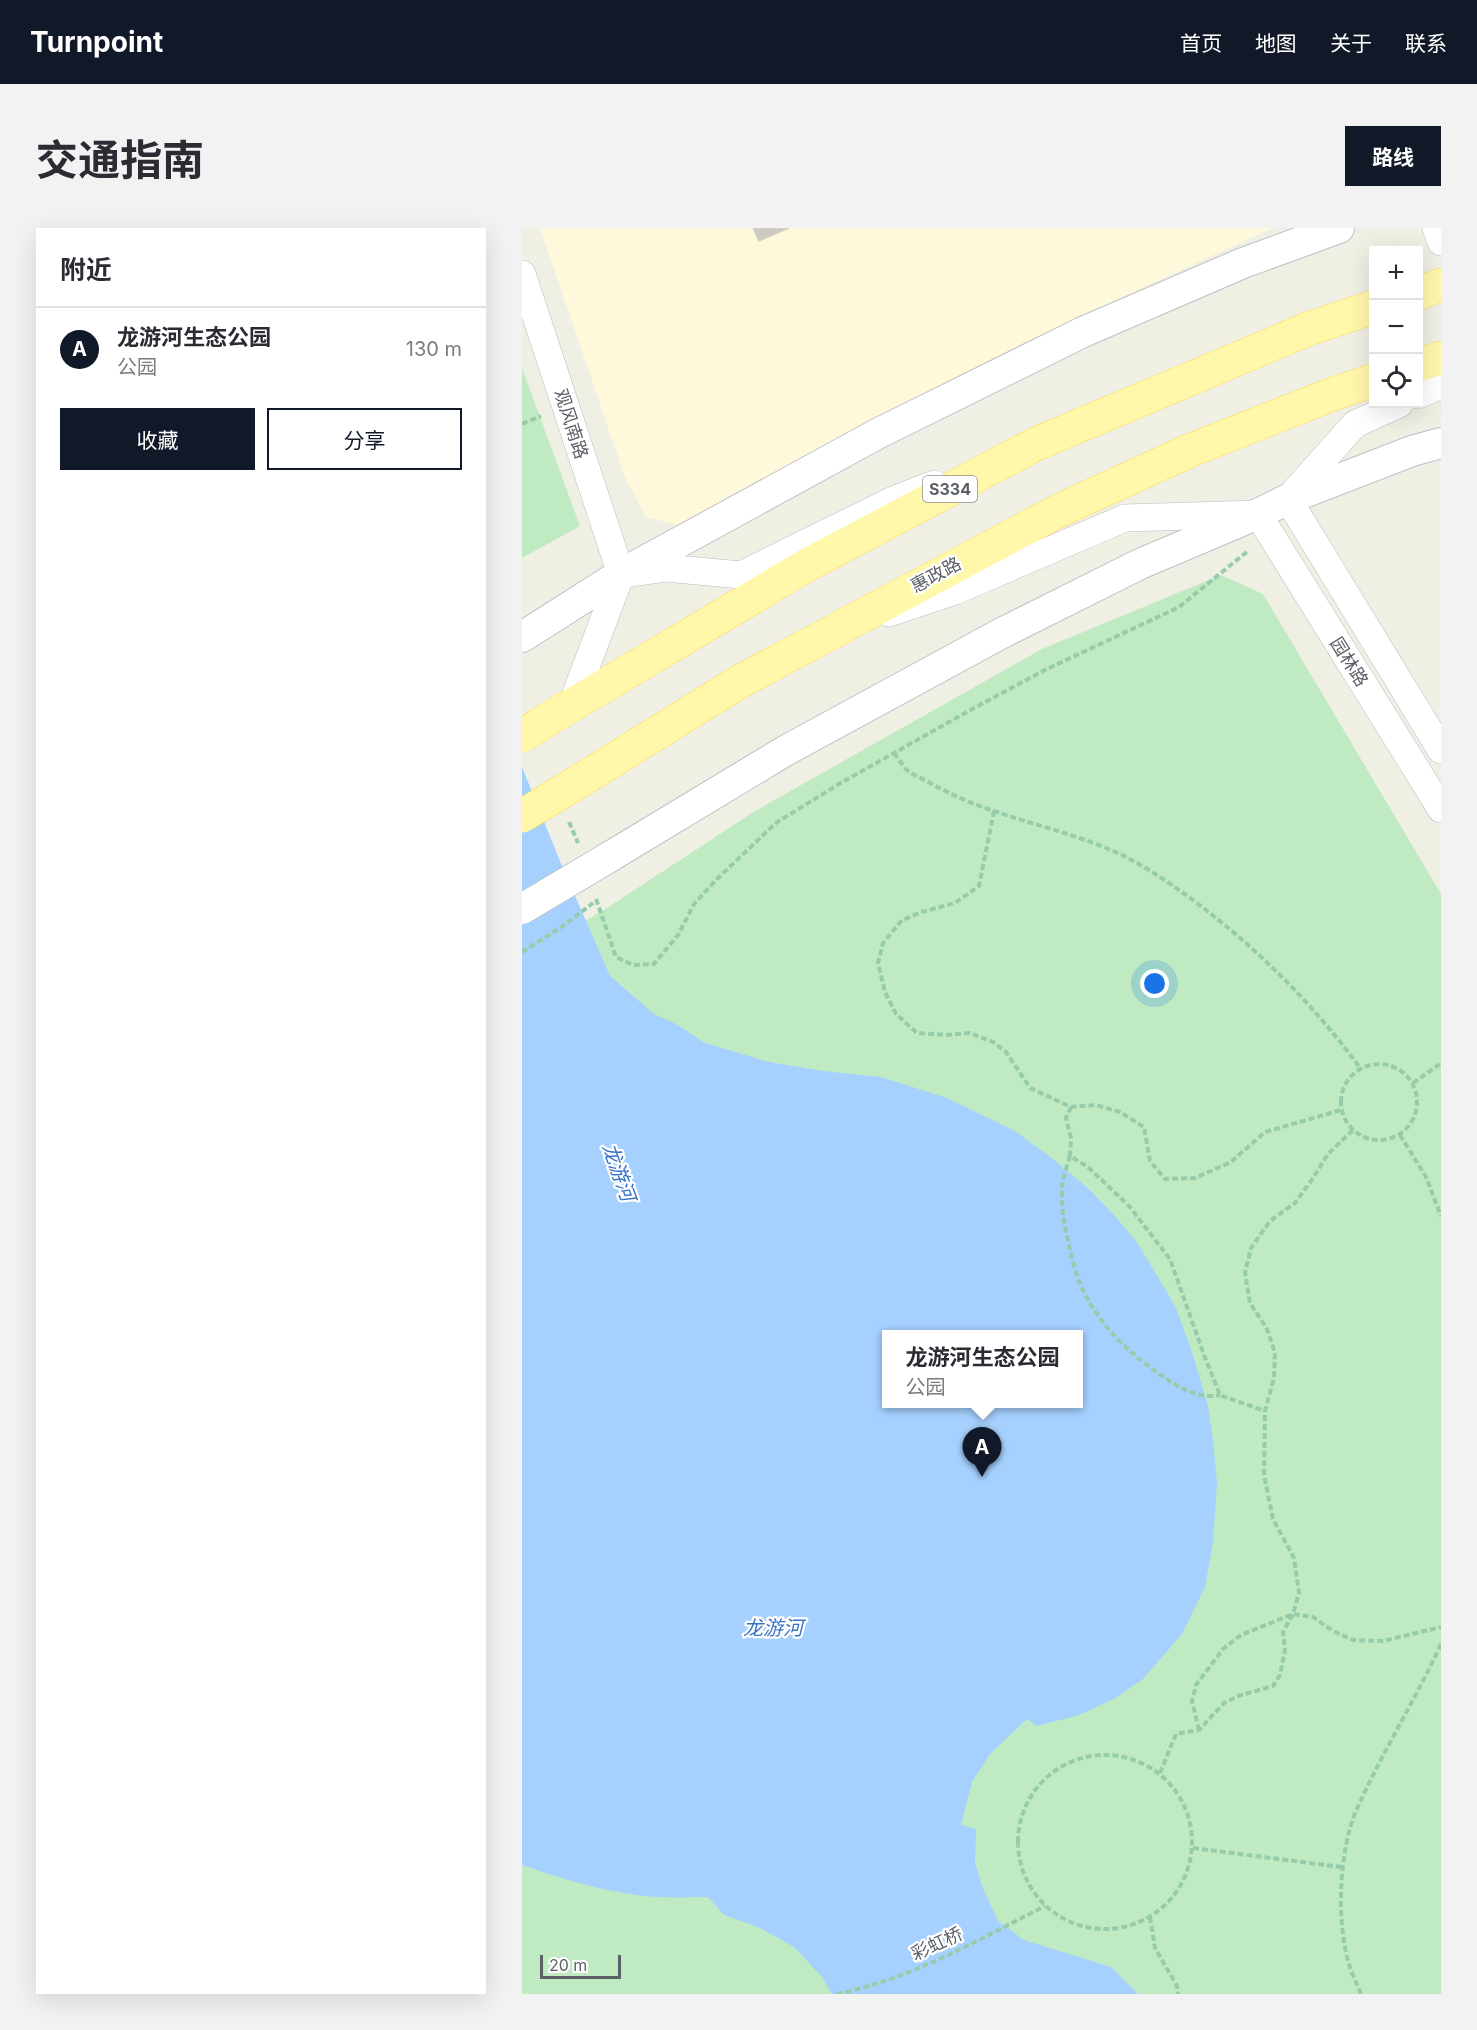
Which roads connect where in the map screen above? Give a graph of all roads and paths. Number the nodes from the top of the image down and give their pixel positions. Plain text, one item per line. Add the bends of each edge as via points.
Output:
1 (1339, 228) edge
2 (1436, 228) edge
3 (1441, 242) edge
4 (522, 274) edge
5 (1441, 285) edge
6 (1423, 291) edge
7 (1369, 309) edge
8 (1441, 358) edge
9 (1423, 364) edge
10 (1369, 382) edge
11 (1441, 385) edge
12 (1423, 393) edge
13 (1390, 408) edge
14 (1441, 443) edge
15 (1036, 444) junction
16 (1288, 499) junction
17 (1264, 524) junction
18 (621, 574) junction
19 (822, 636) junction
20 (523, 637) edge
21 (561, 711) junction
22 (522, 736) edge
23 (1441, 750) edge
24 (894, 753) junction
25 (1441, 809) edge
26 (994, 811) junction
27 (522, 816) edge
28 (568, 821) dead end
29 (578, 843) dead end
30 (593, 889) dead end
31 (597, 899) dead end
32 (522, 909) edge
33 (522, 952) edge
34 (1441, 1063) edge
35 (1360, 1068) junction
36 (1413, 1083) junction
37 (1071, 1107) junction
38 (1341, 1110) junction
39 (1353, 1130) junction
40 (1400, 1135) junction
41 (1070, 1156) junction
42 (1441, 1216) edge
43 (1220, 1395) junction
44 (1265, 1411) junction
45 (1293, 1614) junction
46 (1441, 1627) edge
47 (1441, 1644) edge
48 (1199, 1731) junction
49 (1160, 1773) junction
50 (1193, 1848) junction
51 (1342, 1867) junction
52 (1044, 1906) junction
53 (1150, 1917) junction
54 (837, 1994) edge
55 (1178, 1994) edge
56 (1361, 1994) edge

1 - 18 main road via 1244,263 1083,332 877,434
2 - 3 street
4 - 18 street, 观风南路
5 - 6 main road
7 - 15 main road, S334 via 1308,329
8 - 9 main road
10 - 19 main road, 惠政路 via 1191,450 1068,506
11 - 12 street
13 - 16 street via 1355,424
14 - 16 main road
15 - 18 street via 891,501 741,575 666,568
15 - 21 main road, S334 via 807,565
16 - 17 main road
16 - 23 street, 园林路
17 - 19 street via 1125,518 955,591
17 - 24 path via 1179,607 1045,670
17 - 25 street, 园林路
17 - 32 main road, bridge via 1140,564 1000,634 785,751
18 - 20 main road
18 - 21 street
19 - 27 main road, 惠政路, bridge via 739,682
21 - 22 main road, S334, bridge
24 - 26 path via 906,769 958,799
24 - 30 path via 776,823 694,904 678,935 654,964 633,965 616,957
26 - 35 path via 1078,837 1162,878 1261,956 1328,1026
26 - 37 path via 980,886 955,903 902,920 883,943 878,963 885,992 896,1014 917,1033 970,1033 993,1042 1005,1052 1030,1088
28 - 29 path
31 - 33 path, bridge
34 - 36 path
35 - 36 path via 1371,1064 1395,1067
35 - 38 path via 1344,1087
36 - 40 path via 1418,1106 1415,1117
37 - 38 path via 1096,1105 1120,1112 1144,1126 1150,1161 1165,1179 1196,1178 1231,1162 1265,1132
37 - 41 path via 1066,1118
38 - 39 path
39 - 40 path via 1376,1140
39 - 44 path via 1328,1154 1295,1203 1270,1221 1251,1248 1245,1273 1250,1303 1267,1329 1275,1353 1274,1378
40 - 42 path via 1426,1177
41 - 43 path via 1088,1167 1129,1206 1170,1260
41 - 43 path via 1062,1185 1062,1216 1079,1282 1093,1308 1124,1344 1176,1386 1208,1397
43 - 44 path
44 - 45 path via 1264,1475 1273,1519 1294,1558 1299,1593
45 - 46 path via 1313,1617 1353,1640 1383,1641
45 - 48 path via 1283,1632 1285,1650 1280,1675 1272,1686 1224,1703
45 - 48 path via 1241,1635 1223,1649 1196,1685 1192,1701
47 - 51 path via 1355,1813
48 - 49 path via 1176,1734
49 - 50 path via 1179,1794 1191,1820
49 - 52 path via 1136,1759 1106,1754 1077,1759 1050,1773 1030,1796 1019,1823 1017,1853 1026,1882
50 - 51 path
50 - 53 path via 1186,1876 1172,1900
51 - 56 path via 1348,1964
52 - 53 path via 1068,1922 1095,1929 1124,1928
52 - 54 path, 彩虹桥 via 896,1977
53 - 55 path via 1155,1948

